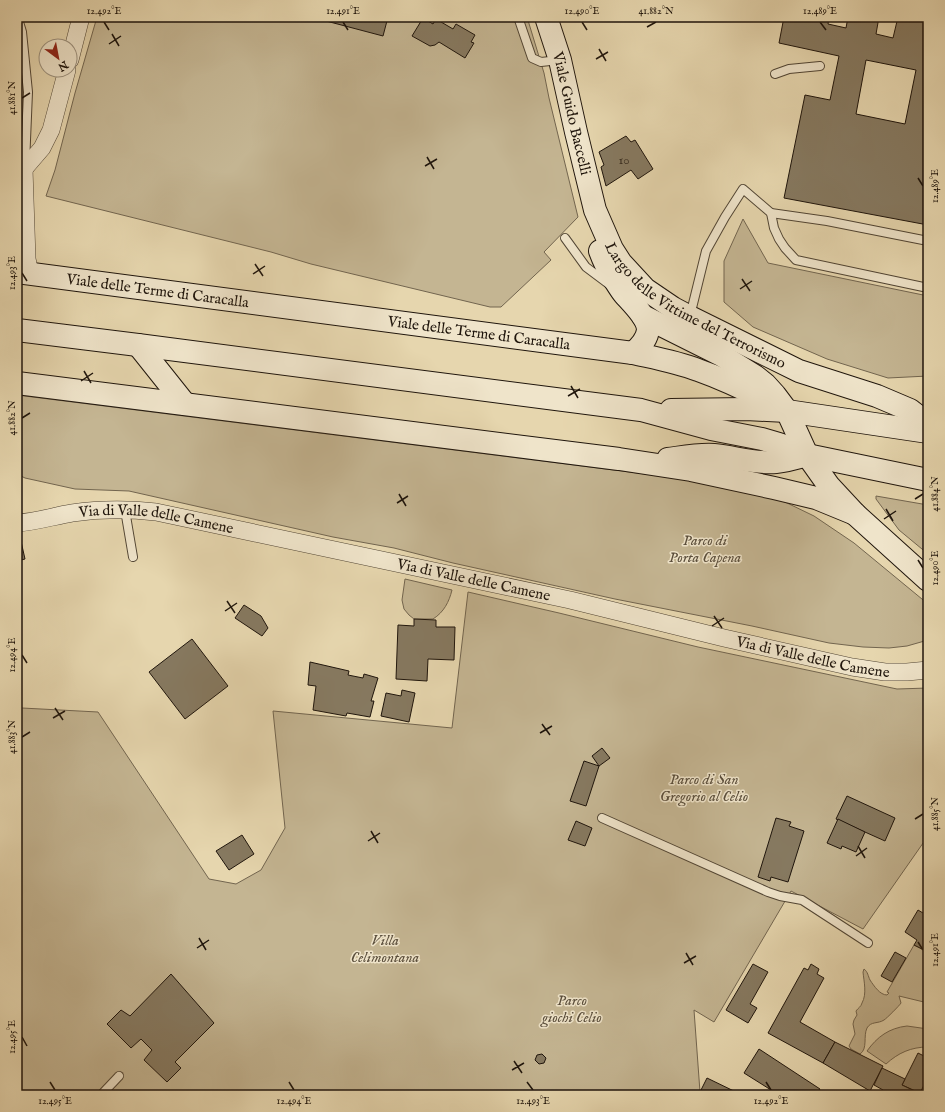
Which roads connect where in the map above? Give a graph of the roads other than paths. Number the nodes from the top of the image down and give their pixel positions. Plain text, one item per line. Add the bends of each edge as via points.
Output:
1 (81, 17) edge
2 (518, 17) edge
3 (546, 17) edge
4 (17, 18) edge
5 (76, 38) edge
6 (560, 60) junction
7 (820, 66) dead end
8 (775, 74) dead end
9 (65, 78) edge
10 (21, 176) edge
11 (17, 204) edge
12 (595, 210) junction
13 (771, 213) junction
14 (565, 238) dead end
15 (928, 241) edge
16 (24, 273) edge
17 (928, 288) edge
18 (623, 292) junction
19 (642, 316) junction
20 (690, 317) junction
21 (17, 330) edge
22 (138, 345) junction
23 (633, 353) junction
24 (17, 383) edge
25 (185, 404) junction
26 (641, 410) junction
27 (787, 411) junction
28 (928, 424) edge
29 (928, 432) edge
30 (807, 455) junction
31 (619, 459) junction
32 (928, 480) edge
33 (125, 510) junction
34 (854, 514) junction
35 (17, 523) edge
36 (133, 557) dead end
37 (928, 580) edge
38 (928, 670) edge
39 (602, 818) dead end
40 (868, 943) dead end
41 (119, 1076) dead end
42 (101, 1095) edge

1 - 5 street
2 - 6 lane via 532,58 541,62
3 - 6 main road, Viale Guido Baccelli
4 - 10 lane via 22,32 28,92
6 - 12 main road, Viale Guido Baccelli
7 - 8 lane via 790,69
9 - 10 street via 51,130 42,148
10 - 11 street
10 - 16 street via 27,259
12 - 18 main road, Largo delle Vittime del Terrorismo via 597,244 607,268
12 - 20 main road, Largo delle Vittime del Terrorismo via 616,257 628,272 645,289
13 - 15 lane
13 - 17 lane via 779,239 796,260
13 - 20 lane via 743,189 706,251
14 - 18 lane via 586,267 609,285
16 - 23 main road, Viale delle Terme di Caracalla
18 - 19 main road, Largo delle Vittime del Terrorismo
19 - 23 main road, Largo delle Vittime del Terrorismo via 648,326 647,336
19 - 27 main road, Largo delle Vittime del Terrorismo via 717,352 751,374 770,389
20 - 28 main road, Largo delle Vittime del Terrorismo via 799,371 877,396 910,410
21 - 22 main road
22 - 25 main road
22 - 26 main road
23 - 27 main road, Viale delle Terme di Caracalla via 698,370 755,394
24 - 25 main road
25 - 31 main road
26 - 27 main road
26 - 30 main road via 779,444
27 - 29 main road
27 - 30 main road
30 - 31 main road via 776,462 714,455 658,460
30 - 32 main road
30 - 34 main road via 829,486
31 - 34 main road via 691,470 774,488 816,498
33 - 35 street, Via di Valle delle Camene via 83,512
33 - 36 lane
33 - 38 street, Via di Valle delle Camene via 166,514 562,599 852,667 885,672
34 - 37 main road
39 - 40 lane via 768,892 802,900
41 - 42 lane

